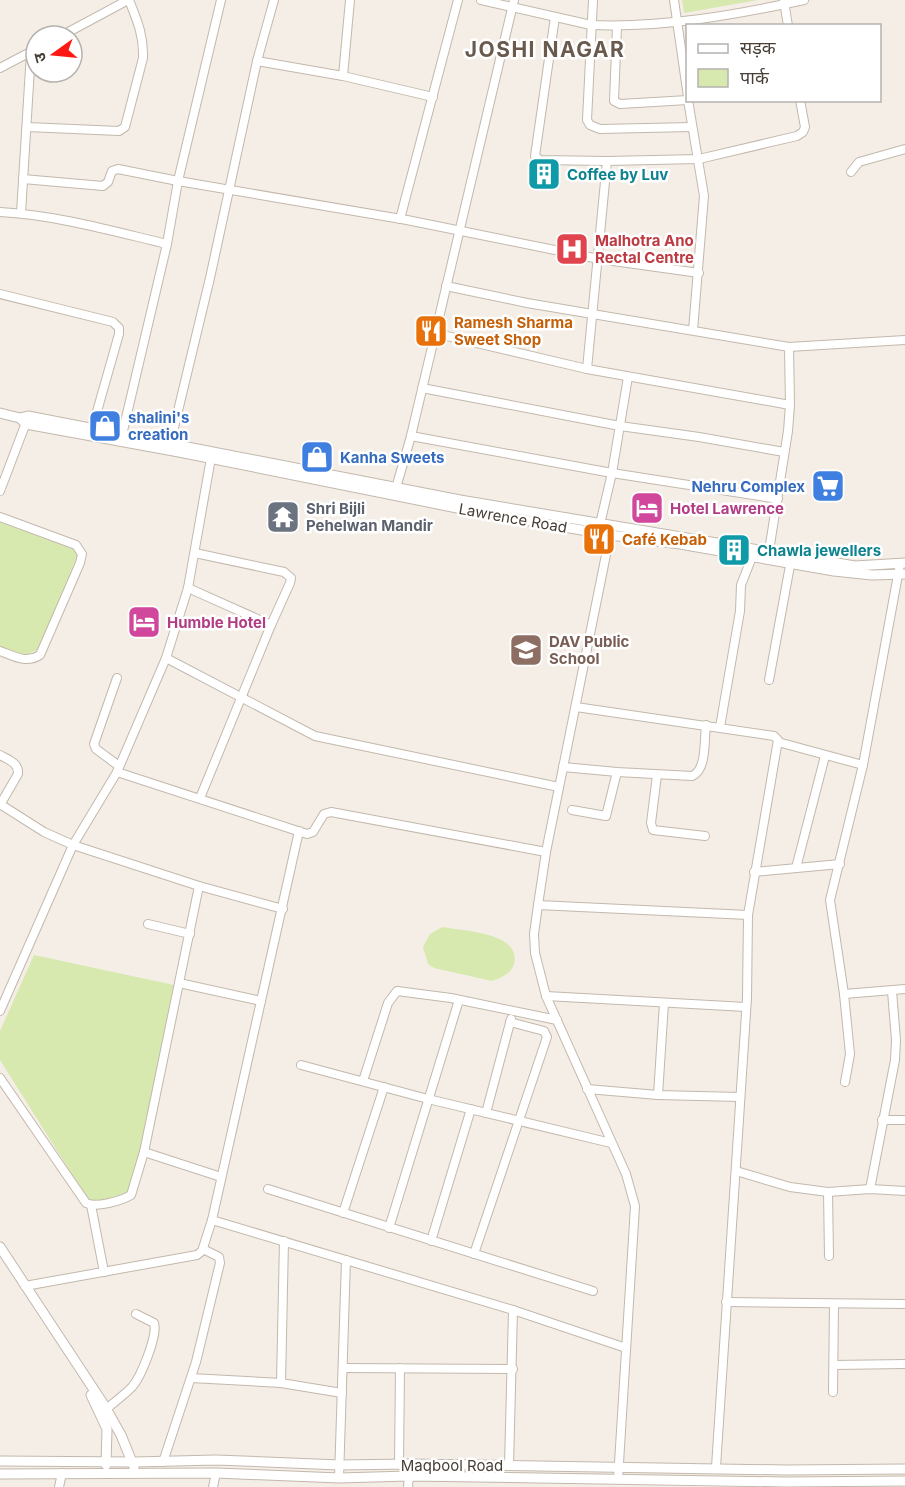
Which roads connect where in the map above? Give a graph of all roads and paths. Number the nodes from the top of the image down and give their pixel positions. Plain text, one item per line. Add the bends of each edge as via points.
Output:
1 (128, 0) edge
2 (220, 0) edge
3 (274, 0) edge
4 (350, 0) edge
5 (458, 0) edge
6 (481, 0) edge
7 (593, 0) edge
8 (674, 0) edge
9 (804, 0) edge
10 (784, 2) edge
11 (513, 3) edge
12 (555, 17) junction
13 (676, 22) junction
14 (83, 24) edge
15 (788, 24) edge
16 (591, 25) junction
17 (617, 26) junction
18 (24, 56) edge
19 (257, 61) junction
20 (0, 68) edge
21 (343, 76) junction
22 (31, 84) edge
23 (686, 86) edge
24 (433, 97) junction
25 (686, 99) edge
26 (688, 102) edge
27 (800, 102) edge
28 (27, 127) junction
29 (692, 127) junction
30 (905, 149) edge
31 (699, 159) junction
32 (607, 161) junction
33 (851, 172) dead end
34 (23, 179) junction
35 (178, 181) junction
36 (229, 190) junction
37 (0, 212) edge
38 (21, 213) junction
39 (400, 219) junction
40 (459, 231) junction
41 (167, 244) junction
42 (599, 259) junction
43 (699, 273) junction
44 (446, 286) junction
45 (0, 294) edge
46 (594, 314) junction
47 (693, 330) junction
48 (434, 333) junction
49 (905, 340) edge
50 (789, 347) junction
51 (587, 369) junction
52 (628, 377) junction
53 (422, 388) junction
54 (790, 405) junction
55 (0, 413) edge
56 (24, 419) junction
57 (620, 426) junction
58 (92, 429) junction
59 (122, 435) junction
60 (411, 436) junction
61 (170, 444) junction
62 (784, 452) junction
63 (211, 458) junction
64 (612, 473) junction
65 (396, 489) junction
66 (0, 491) edge
67 (778, 499) junction
68 (514, 514) junction
69 (0, 517) edge
70 (600, 524) junction
71 (610, 535) junction
72 (769, 551) junction
73 (195, 553) junction
74 (752, 557) junction
75 (792, 560) junction
76 (902, 564) edge
77 (902, 574) edge
78 (188, 588) junction
79 (271, 625) junction
80 (0, 651) edge
81 (165, 658) junction
82 (117, 678) dead end
83 (769, 680) dead end
84 (241, 699) junction
85 (576, 707) junction
86 (706, 725) junction
87 (720, 727) junction
88 (778, 742) junction
89 (0, 755) edge
90 (825, 756) junction
91 (863, 765) junction
92 (564, 767) junction
93 (118, 769) junction
94 (617, 772) junction
95 (657, 775) junction
96 (559, 787) junction
97 (200, 798) junction
98 (0, 804) edge
99 (572, 810) dead end
100 (299, 831) junction
101 (705, 836) dead end
102 (73, 845) junction
103 (546, 852) junction
104 (840, 864) junction
105 (796, 868) junction
106 (754, 873) junction
107 (199, 886) junction
108 (538, 905) junction
109 (283, 909) junction
110 (748, 915) junction
111 (148, 924) dead end
112 (190, 934) junction
113 (179, 983) junction
114 (905, 989) edge
115 (892, 991) junction
116 (844, 994) junction
117 (546, 996) junction
118 (459, 1000) junction
119 (261, 1001) junction
120 (664, 1003) junction
121 (1, 1006) edge
122 (746, 1007) junction
123 (513, 1011) junction
124 (557, 1020) junction
125 (510, 1022) junction
126 (302, 1065) dead end
127 (0, 1078) edge
128 (363, 1081) junction
129 (845, 1082) dead end
130 (384, 1087) junction
131 (587, 1089) junction
132 (658, 1095) junction
133 (740, 1097) junction
134 (428, 1098) junction
135 (471, 1109) junction
136 (486, 1113) junction
137 (518, 1120) junction
138 (882, 1120) junction
139 (905, 1120) edge
140 (611, 1143) junction
141 (144, 1152) junction
142 (736, 1171) junction
143 (221, 1177) junction
144 (268, 1189) dead end
145 (870, 1189) junction
146 (905, 1191) edge
147 (828, 1192) junction
148 (91, 1205) junction
149 (343, 1213) junction
150 (212, 1220) junction
151 (389, 1228) junction
152 (284, 1241) junction
153 (431, 1241) junction
154 (0, 1247) edge
155 (203, 1249) junction
156 (474, 1254) junction
157 (829, 1257) dead end
158 (346, 1260) junction
159 (104, 1272) junction
160 (25, 1286) junction
161 (593, 1292) dead end
162 (726, 1302) junction
163 (834, 1304) junction
164 (905, 1304) edge
165 (513, 1310) junction
166 (136, 1314) dead end
167 (626, 1348) junction
168 (75, 1364) junction
169 (905, 1364) edge
170 (834, 1365) junction
171 (343, 1368) junction
172 (400, 1368) junction
173 (513, 1369) junction
174 (191, 1378) junction
175 (282, 1383) junction
176 (833, 1392) dead end
177 (342, 1393) junction
178 (106, 1409) junction
179 (0, 1461) edge
180 (107, 1461) junction
181 (134, 1462) junction
182 (163, 1462) junction
183 (399, 1464) junction
184 (340, 1465) junction
185 (509, 1465) junction
186 (619, 1467) junction
187 (716, 1467) junction
188 (905, 1469) edge
189 (786, 1470) junction
190 (62, 1473) junction
191 (105, 1473) junction
192 (134, 1473) junction
193 (216, 1473) junction
194 (0, 1474) edge
195 (409, 1476) junction
196 (339, 1478) junction
197 (618, 1479) junction
198 (905, 1481) edge
199 (785, 1484) edge
200 (59, 1487) edge
201 (213, 1487) edge
202 (408, 1487) edge

1 - 14 street
1 - 28 street via 141,29 143,58 125,127
2 - 35 street
3 - 19 street
4 - 21 street
5 - 24 street
6 - 11 street
7 - 16 street
8 - 13 street
9 - 10 street
10 - 13 street
10 - 15 street
11 - 12 street
11 - 40 street
12 - 16 street
12 - 32 street via 535,156 540,160
13 - 17 street
13 - 23 street
16 - 17 street
16 - 29 street via 587,120 590,125 600,129
17 - 25 street via 614,101 620,104
18 - 20 street
19 - 21 street
19 - 36 street
21 - 24 street
22 - 28 street
24 - 39 street
26 - 29 street
27 - 31 street via 805,127 801,134
28 - 34 street
29 - 31 street
30 - 33 street via 862,160
31 - 32 street
31 - 43 street via 704,196
32 - 42 street
34 - 35 street via 99,187 118,169
34 - 38 street
35 - 36 street
35 - 41 street
36 - 39 street
36 - 61 street
37 - 38 street
38 - 41 street
39 - 40 street
40 - 42 street
40 - 44 street
41 - 59 street
42 - 43 street
42 - 46 street
43 - 47 street
44 - 46 street
44 - 48 street
45 - 58 street via 113,322 119,328
46 - 47 street
46 - 51 street
47 - 50 street
48 - 51 street
48 - 53 street
49 - 50 street
50 - 54 street
51 - 52 street
52 - 54 street
52 - 57 street
53 - 57 street
53 - 60 street
54 - 62 street
55 - 56 street, Lawrence Road
56 - 58 street, Lawrence Road
56 - 63 street, Lawrence Road
56 - 66 street
57 - 62 street
57 - 64 street
58 - 59 street, Lawrence Road
59 - 61 street, Lawrence Road
60 - 64 street
60 - 65 street
61 - 65 street, Lawrence Road
62 - 67 street
63 - 68 street, Lawrence Road
63 - 73 street
64 - 67 street
64 - 70 street
65 - 68 street, Lawrence Road
67 - 72 street
68 - 70 street, Lawrence Road
68 - 71 street, Lawrence Road
69 - 80 street via 76,545 82,554 40,656 23,660
70 - 72 street, Lawrence Road
71 - 74 street, Lawrence Road
71 - 85 street
72 - 75 street, Lawrence Road
73 - 78 street
73 - 79 street via 288,575 290,583
74 - 75 street, Lawrence Road
74 - 87 street via 741,585
75 - 76 street, Lawrence Road via 855,566
75 - 77 street, Lawrence Road via 855,574
75 - 83 street
76 - 77 street
77 - 91 street
78 - 79 street
78 - 81 street
79 - 84 street
81 - 84 street
81 - 93 street
82 - 93 street via 94,744
84 - 96 street via 329,740
84 - 97 street
85 - 86 street
85 - 92 street
86 - 87 street
86 - 95 street via 699,772 687,776
87 - 88 street via 774,736
88 - 90 street
88 - 106 street
89 - 98 street via 15,764 18,774
90 - 91 street
90 - 105 street
91 - 104 street
92 - 94 street
92 - 96 street
93 - 97 street
93 - 102 street
94 - 95 street
94 - 99 street via 606,816
95 - 101 street via 651,828
96 - 103 street
97 - 100 street
98 - 102 street
100 - 103 street via 313,832 324,814 331,812
100 - 109 street
102 - 107 street
102 - 121 street
103 - 108 street
104 - 105 street
104 - 116 street via 830,900
105 - 106 street
106 - 110 street
107 - 109 street
107 - 112 street
108 - 110 street
108 - 117 street via 535,953
109 - 119 street
110 - 122 street
111 - 112 street
112 - 113 street
113 - 119 street
113 - 141 street
114 - 115 street
115 - 116 street
115 - 138 street via 895,1059
116 - 129 street via 850,1054
117 - 120 street
117 - 124 street
118 - 123 street
118 - 128 street via 394,992
118 - 134 street
119 - 143 street
120 - 122 street
120 - 132 street
122 - 133 street
123 - 124 street
123 - 125 street
124 - 131 street
125 - 136 street
125 - 137 street via 544,1031 547,1037
126 - 128 street
127 - 148 street
128 - 130 street
130 - 134 street
130 - 149 street
131 - 132 street
131 - 140 street
132 - 133 street
133 - 142 street
134 - 135 street
134 - 151 street
135 - 136 street
135 - 153 street
136 - 137 street
137 - 140 street
137 - 156 street
138 - 139 street
138 - 145 street
140 - 167 street via 635,1206
141 - 143 street
141 - 148 street via 131,1195
142 - 147 street via 790,1187
142 - 162 street
143 - 150 street
144 - 149 street
145 - 146 street
145 - 147 street
147 - 157 street
148 - 159 street
149 - 151 street
150 - 152 street
150 - 155 street
151 - 153 street
152 - 158 street
152 - 175 street
153 - 156 street
154 - 160 street
155 - 159 street via 197,1255
155 - 174 street via 220,1261
156 - 161 street
158 - 165 street
158 - 171 street
159 - 160 street
160 - 168 street
162 - 163 street
162 - 187 street
163 - 164 street
163 - 170 street
165 - 167 street
165 - 173 street
166 - 178 street via 154,1323 153,1339 134,1385
167 - 186 street
168 - 178 street
168 - 180 street via 106,1424
169 - 170 street
170 - 176 street
171 - 172 street
171 - 177 street
172 - 173 street
172 - 183 street
173 - 185 street
174 - 175 street
174 - 182 street
175 - 177 street
177 - 184 street
178 - 181 street
179 - 180 street, Maqbool Road
180 - 181 street, Maqbool Road
180 - 191 street
181 - 182 street, Maqbool Road
181 - 192 street
182 - 184 street, Maqbool Road
183 - 184 street, Maqbool Road
183 - 185 street, Maqbool Road
184 - 196 street
185 - 186 street, Maqbool Road
186 - 187 street, Maqbool Road
186 - 197 street
187 - 189 street, Maqbool Road
188 - 189 street, Maqbool Road
189 - 199 street
190 - 191 street, Maqbool Road
190 - 194 street, Maqbool Road
190 - 200 street
191 - 192 street, Maqbool Road
192 - 193 street, Maqbool Road
193 - 196 street, Maqbool Road
193 - 201 street
195 - 196 street, Maqbool Road
195 - 197 street, Maqbool Road
195 - 202 street
197 - 199 street, Maqbool Road
198 - 199 street, Maqbool Road

